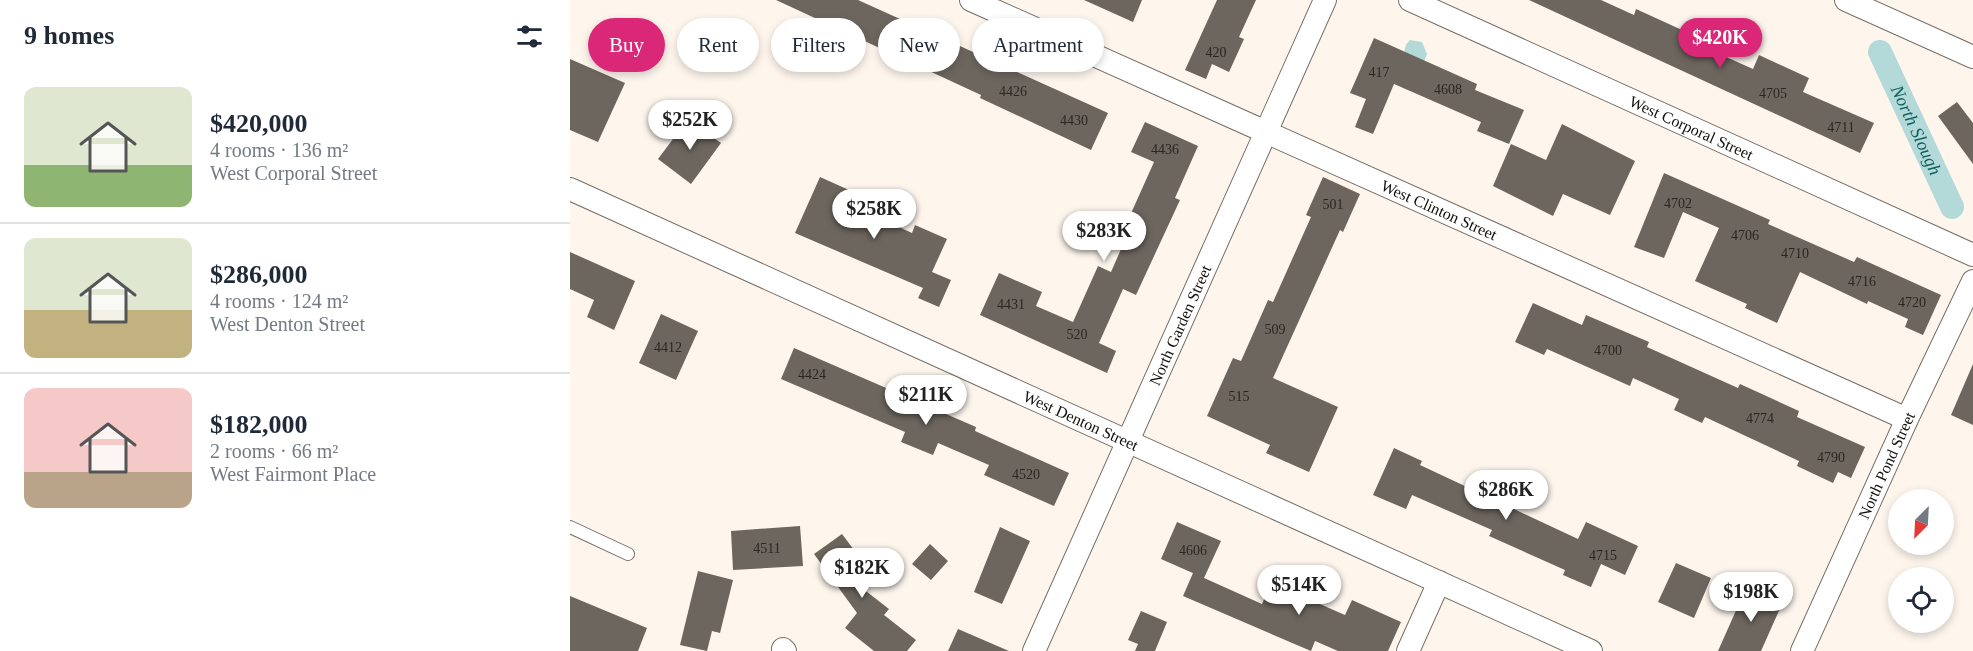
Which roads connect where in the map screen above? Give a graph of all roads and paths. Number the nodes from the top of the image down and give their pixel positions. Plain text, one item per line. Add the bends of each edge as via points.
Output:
1 (971, 0) edge
2 (1325, 0) edge
3 (1410, 0) edge
4 (1846, 0) edge
5 (1884, 8) edge
6 (1973, 57) edge
7 (1266, 132) junction
8 (570, 189) edge
9 (1973, 255) edge
10 (1973, 281) edge
11 (1906, 419) junction
12 (1128, 441) junction
13 (570, 527) edge
14 (628, 554) dead end
15 (1439, 582) junction
16 (1034, 651) edge
17 (1408, 651) edge
18 (1591, 651) edge
19 (1802, 651) edge

1 - 7 street, West Clinton Street
2 - 7 street, North Garden Street
3 - 9 street, West Corporal Street
4 - 5 street
5 - 6 street
7 - 11 street, West Clinton Street
7 - 12 street, North Garden Street
8 - 12 street, West Denton Street
10 - 11 street, North Pond Street
11 - 19 street, North Pond Street
12 - 15 street, West Denton Street
12 - 16 street, North Garden Street
13 - 14 lane
15 - 17 street
15 - 18 street, West Denton Street

